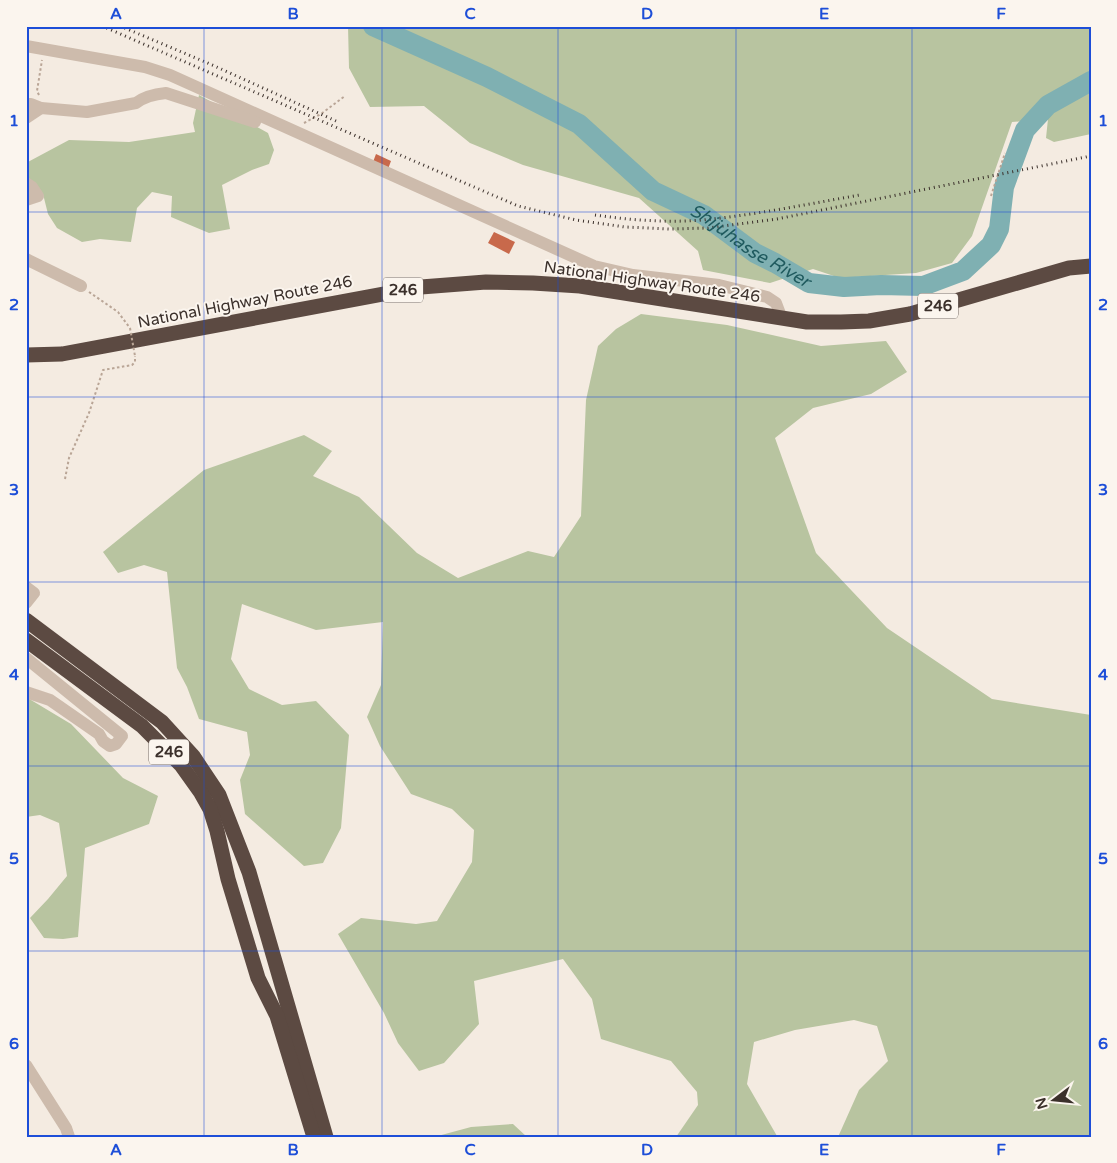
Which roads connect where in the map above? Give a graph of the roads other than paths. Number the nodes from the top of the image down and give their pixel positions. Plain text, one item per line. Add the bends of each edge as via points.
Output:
1 (26, 46) edge
2 (26, 104) edge
3 (43, 108) junction
4 (26, 118) edge
5 (275, 123) junction
6 (26, 183) edge
7 (26, 200) edge
8 (26, 259) edge
9 (1091, 266) edge
10 (81, 286) road end
11 (782, 319) junction
12 (26, 355) edge
13 (26, 588) edge
14 (26, 603) edge
15 (26, 620) edge
16 (26, 640) edge
17 (26, 658) edge
18 (26, 692) edge
19 (26, 1066) edge
20 (69, 1137) edge
21 (314, 1137) edge
22 (326, 1137) edge

1 - 5 street via 145,67 170,75
2 - 3 street
3 - 4 street
3 - 5 street via 87,112 136,103 166,93 260,124
5 - 11 street via 594,266 633,275 719,285 767,297 776,303
6 - 7 street via 38,196
8 - 10 street
9 - 11 highway, National Highway Route 246 / 246 via 1070,268 889,318 841,322
11 - 12 highway, National Highway Route 246 / 246 via 580,286 486,282 421,287 62,354
13 - 14 street via 34,593
15 - 22 highway via 162,722 193,756 219,795 249,872
16 - 21 highway, 246 via 142,726 190,776 210,809 258,978 277,1016
17 - 18 street via 122,736 110,746 99,734 50,700
19 - 20 street

